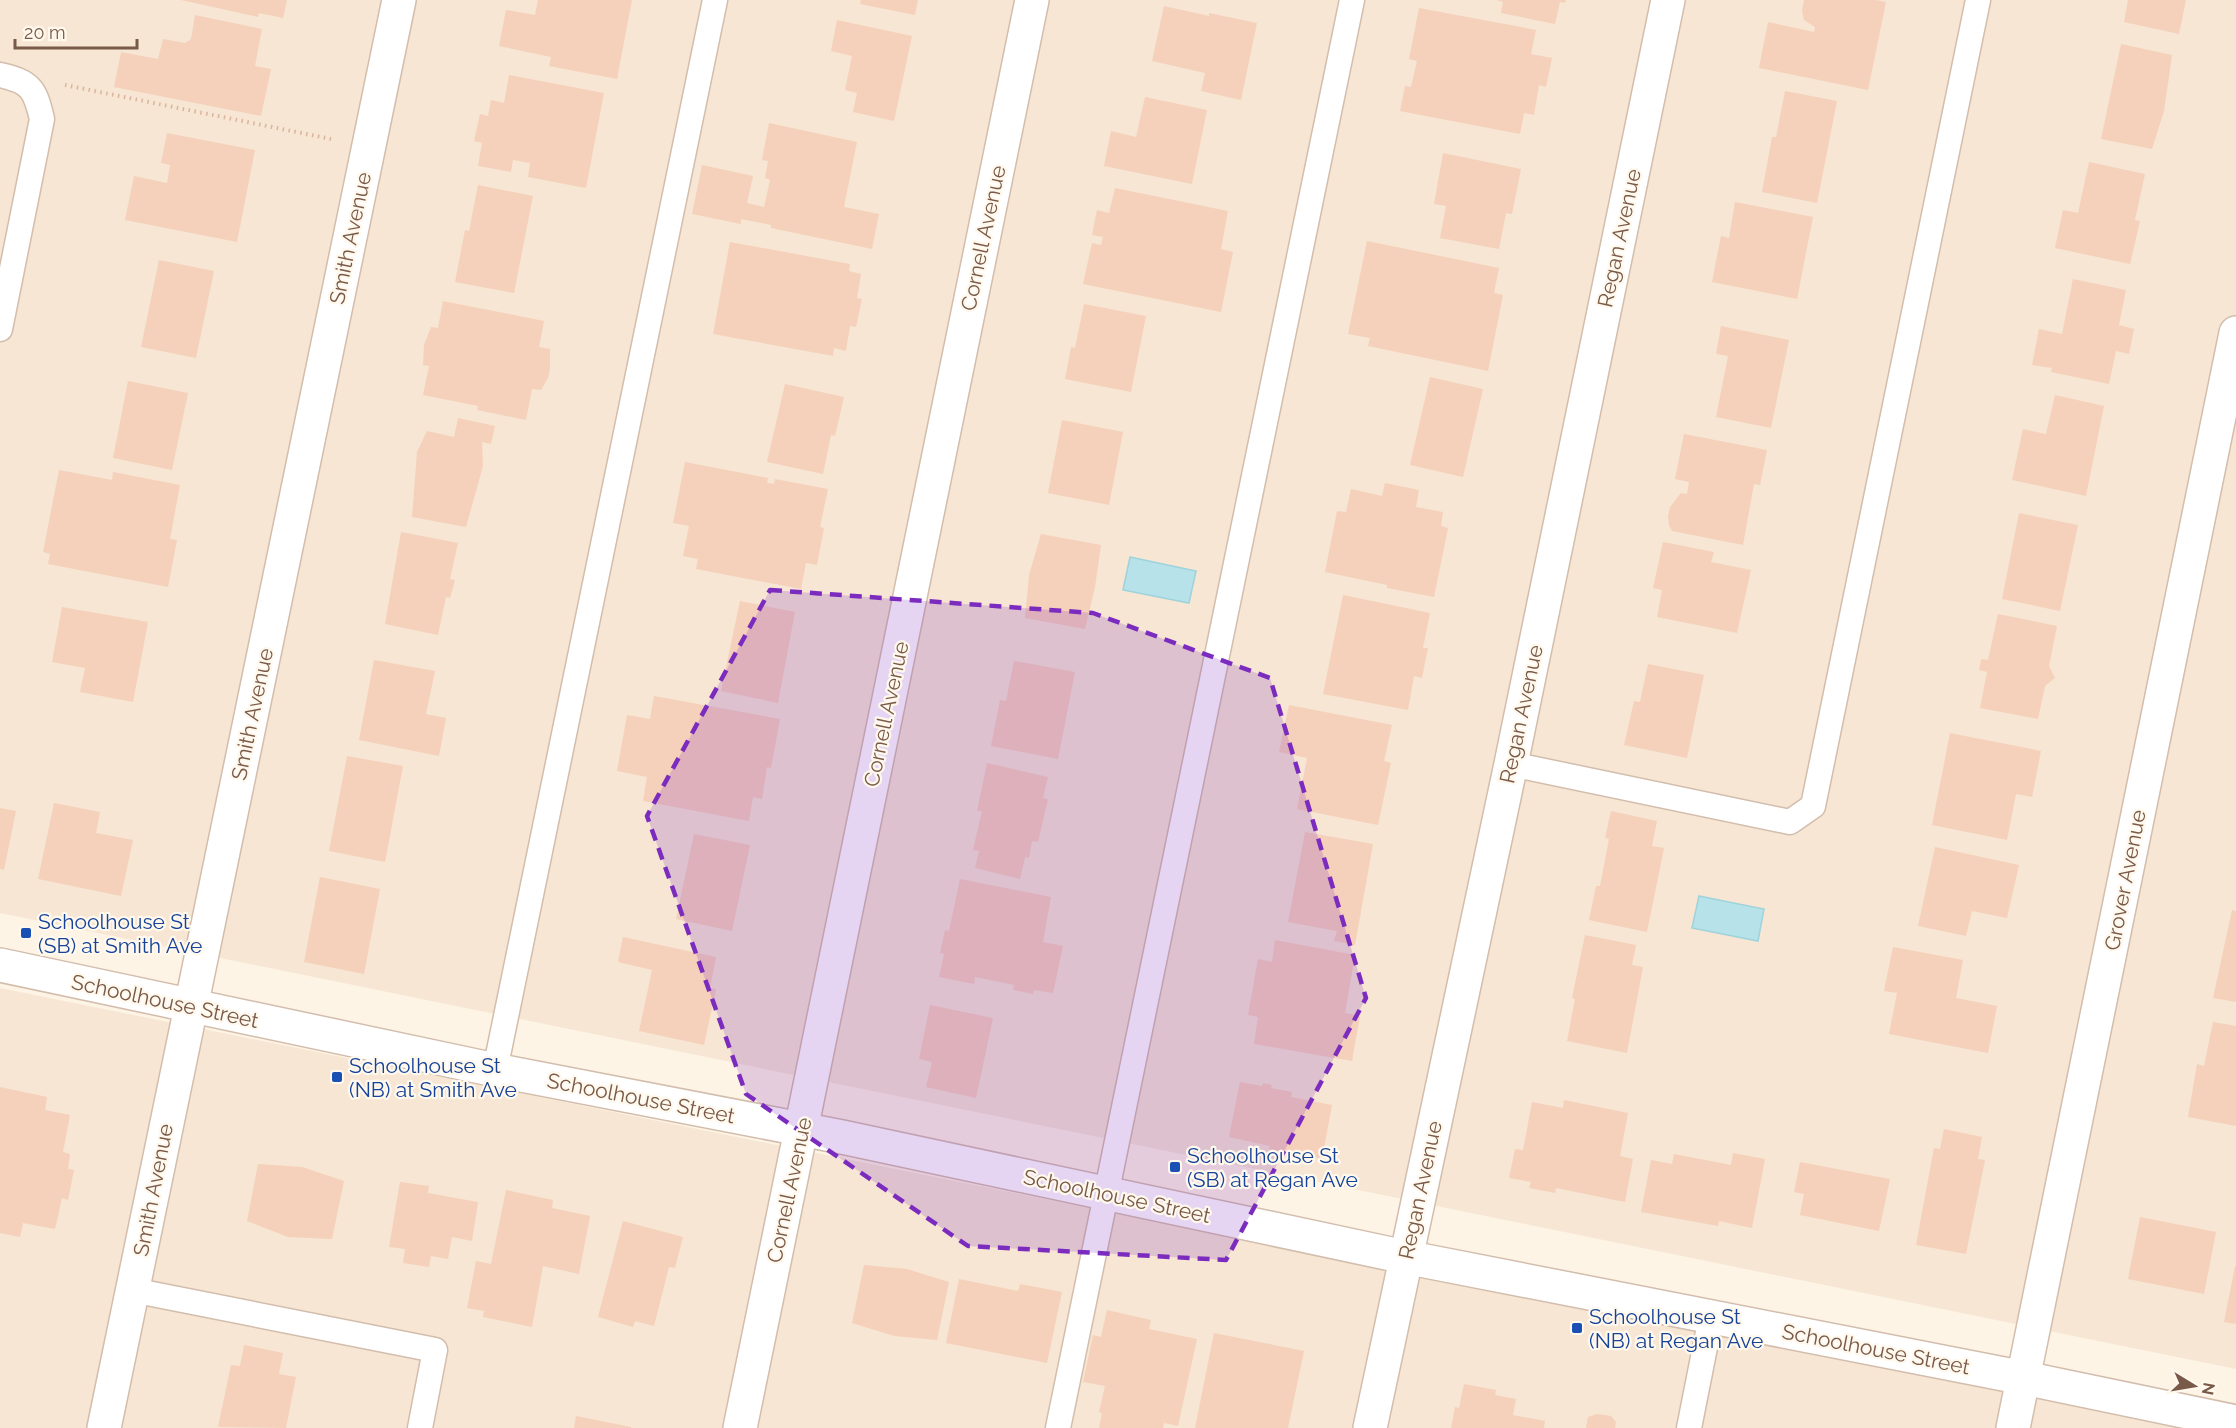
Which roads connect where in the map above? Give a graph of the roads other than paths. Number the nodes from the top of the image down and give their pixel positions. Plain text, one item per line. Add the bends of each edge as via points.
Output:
1 (399, 0) edge
2 (715, 0) edge
3 (1032, 0) edge
4 (1352, 0) edge
5 (1668, 0) edge
6 (1978, 0) edge
7 (0, 75) edge
8 (0, 329) edge
9 (2236, 333) edge
10 (1511, 764) junction
11 (0, 965) edge
12 (192, 1007) junction
13 (495, 1070) junction
14 (801, 1129) junction
15 (1106, 1194) junction
16 (1406, 1257) junction
17 (132, 1290) junction
18 (1711, 1317) junction
19 (2024, 1378) junction
20 (2236, 1422) edge
21 (104, 1428) edge
22 (420, 1428) edge
23 (740, 1428) edge
24 (1058, 1428) edge
25 (1370, 1428) edge
26 (1689, 1428) edge
27 (2013, 1428) edge

1 - 12 street, Smith Avenue
2 - 13 lane
3 - 14 street, Cornell Avenue
4 - 15 lane
5 - 10 street, Regan Avenue
6 - 10 lane via 1813,806 1790,822
7 - 8 lane via 18,79 36,93 42,119
9 - 19 street, Grover Avenue
10 - 16 street, Regan Avenue
11 - 12 street, Schoolhouse Street
12 - 13 street, Schoolhouse Street
12 - 17 street, Smith Avenue
13 - 14 street, Schoolhouse Street
14 - 15 street, Schoolhouse Street
14 - 23 street, Cornell Avenue
15 - 16 street, Schoolhouse Street
15 - 24 lane
16 - 18 street, Schoolhouse Street
16 - 25 street, Regan Avenue
17 - 21 street, Smith Avenue
17 - 22 lane via 435,1350
18 - 19 street, Schoolhouse Street
18 - 26 lane
19 - 20 street, Schoolhouse Street
19 - 27 street, Grover Avenue

